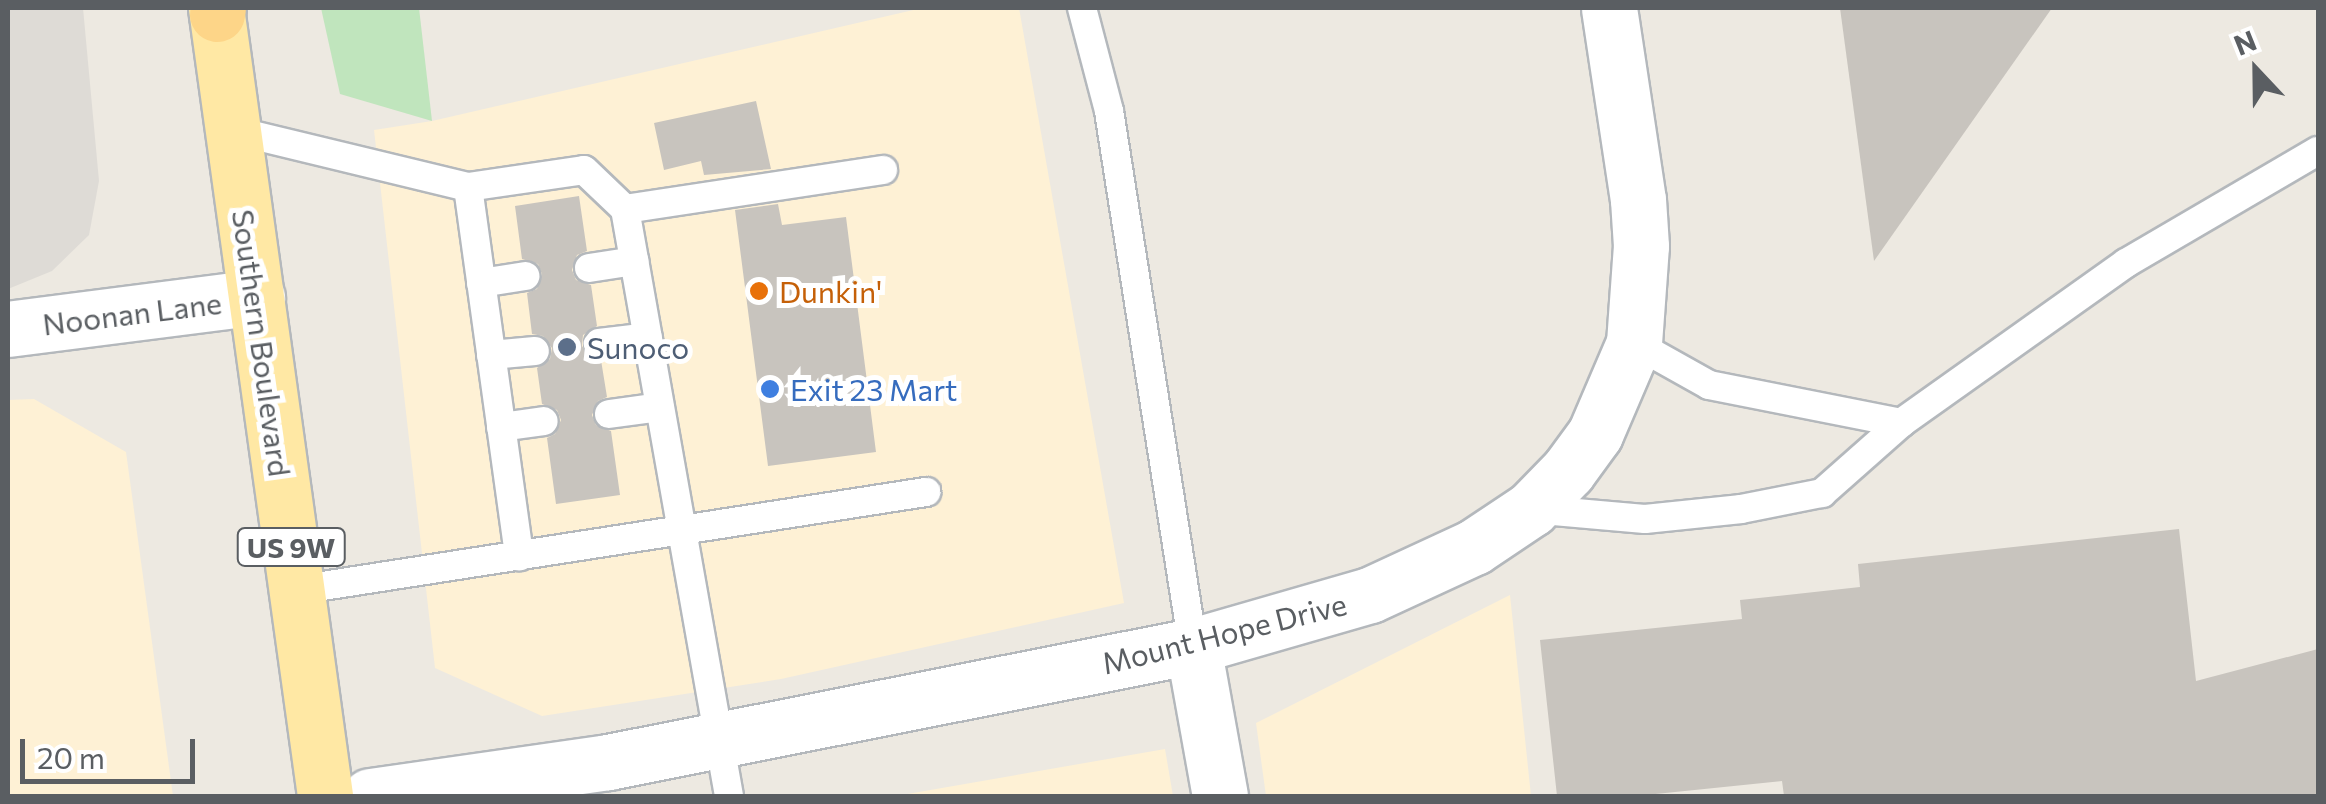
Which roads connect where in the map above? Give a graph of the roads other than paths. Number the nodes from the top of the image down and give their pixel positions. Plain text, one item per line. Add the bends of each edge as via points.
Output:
1 (1082, 8) edge
2 (1609, 8) edge
3 (217, 10) edge
4 (232, 130) junction
5 (2318, 151) edge
6 (884, 170) dead end
7 (468, 187) junction
8 (625, 208) junction
9 (634, 262) junction
10 (589, 268) dead end
11 (525, 276) dead end
12 (481, 282) junction
13 (257, 297) junction
14 (8, 329) edge
15 (648, 337) junction
16 (599, 343) dead end
17 (1634, 343) junction
18 (535, 351) dead end
19 (490, 355) junction
20 (660, 407) junction
21 (609, 414) dead end
22 (544, 421) dead end
23 (1901, 423) junction
24 (501, 427) junction
25 (926, 492) dead end
26 (1531, 509) junction
27 (682, 530) junction
28 (519, 556) junction
29 (297, 590) junction
30 (1194, 646) junction
31 (719, 740) junction
32 (325, 796) edge
33 (370, 796) edge
34 (729, 796) edge
35 (1220, 796) edge

1 - 30 lane via 1109,111
2 - 17 street, Mount Hope Drive via 1638,200
3 - 4 main road, Southern Boulevard / US 9W
4 - 7 lane
4 - 13 main road, Southern Boulevard / US 9W
5 - 23 lane via 2126,264
6 - 8 lane
7 - 8 lane via 584,170
7 - 12 lane
8 - 9 lane
9 - 10 lane
9 - 15 lane
11 - 12 lane
12 - 19 lane
13 - 14 street, Noonan Lane
13 - 29 main road, Southern Boulevard / US 9W
15 - 16 lane
15 - 20 lane
17 - 23 lane via 1709,385
17 - 26 street, Mount Hope Drive via 1595,434
18 - 19 lane
19 - 24 lane
20 - 21 lane
20 - 27 lane
22 - 24 lane
23 - 26 lane via 1822,492 1646,519
24 - 28 lane
25 - 27 lane
26 - 30 street, Mount Hope Drive via 1474,547 1370,595
27 - 28 lane
27 - 31 lane
28 - 29 lane
29 - 32 main road, Southern Boulevard / US 9W
30 - 31 street, Mount Hope Drive
30 - 35 street
31 - 33 street, Mount Hope Drive
31 - 34 lane

